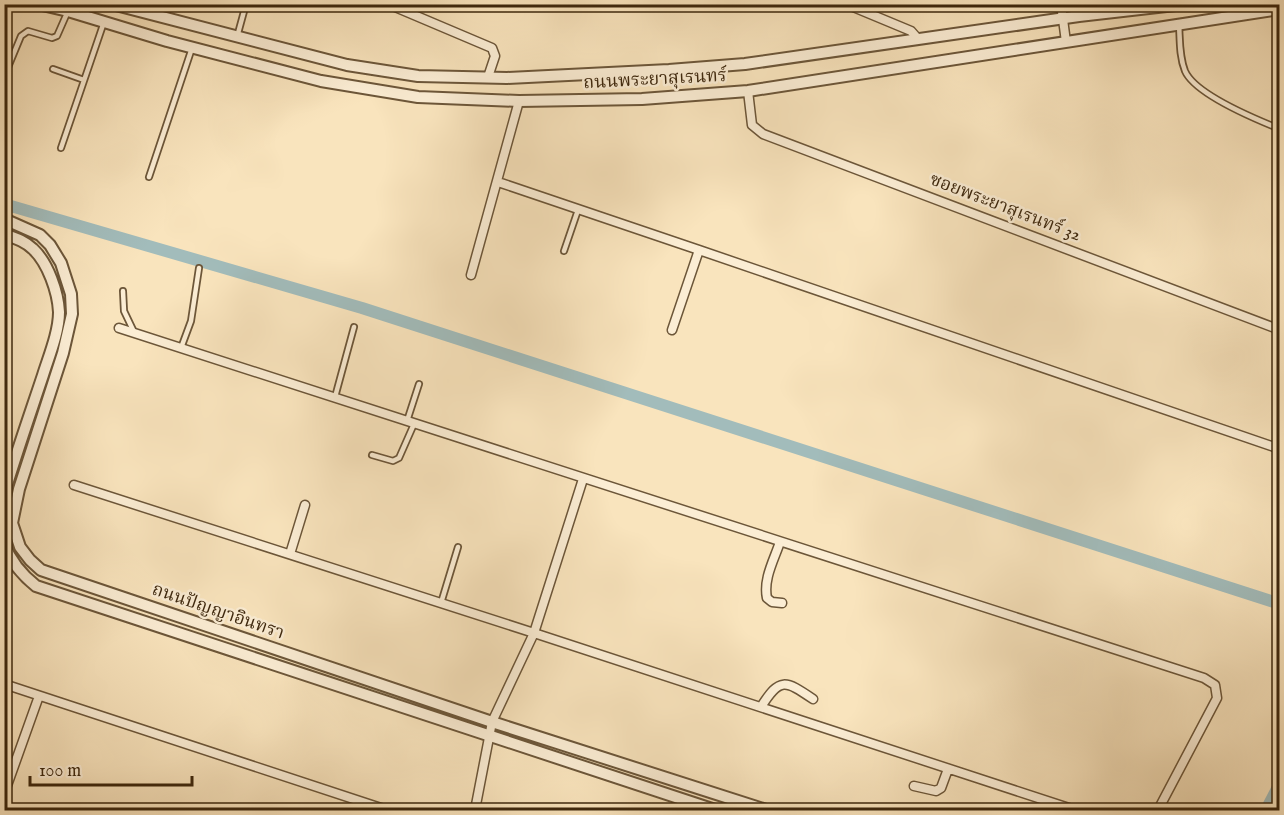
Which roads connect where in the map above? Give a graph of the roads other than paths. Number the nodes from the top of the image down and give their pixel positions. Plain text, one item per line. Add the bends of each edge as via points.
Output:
1 (38, 4) edge
2 (112, 4) edge
3 (246, 4) edge
4 (388, 4) edge
5 (846, 4) edge
6 (1061, 4) edge
7 (1184, 4) edge
8 (1280, 9) edge
9 (1078, 10) edge
10 (68, 11) junction
11 (1064, 18) junction
12 (104, 22) junction
13 (1179, 24) junction
14 (237, 36) junction
15 (918, 39) junction
16 (1066, 42) junction
17 (192, 48) junction
18 (53, 69) dead end
19 (4, 77) edge
20 (488, 77) junction
21 (84, 80) junction
22 (748, 91) junction
23 (519, 101) junction
24 (1280, 129) edge
25 (61, 148) dead end
26 (149, 177) dead end
27 (498, 182) junction
28 (578, 210) junction
29 (4, 219) edge
30 (4, 234) edge
31 (699, 250) junction
32 (564, 251) dead end
33 (199, 268) dead end
34 (471, 275) dead end
35 (123, 291) dead end
36 (354, 327) dead end
37 (119, 328) dead end
38 (672, 330) dead end
39 (1280, 330) edge
40 (134, 332) junction
41 (181, 348) junction
42 (418, 384) dead end
43 (335, 398) junction
44 (410, 423) junction
45 (1280, 449) edge
46 (372, 455) dead end
47 (583, 479) junction
48 (74, 485) dead end
49 (4, 494) edge
50 (305, 505) dead end
51 (780, 542) junction
52 (4, 544) edge
53 (458, 547) dead end
54 (290, 554) junction
55 (441, 603) junction
56 (782, 603) dead end
57 (534, 633) junction
58 (4, 684) edge
59 (39, 696) junction
60 (813, 699) dead end
61 (761, 707) junction
62 (492, 723) junction
63 (491, 737) junction
64 (948, 769) junction
65 (914, 786) dead end
66 (4, 794) edge
67 (387, 810) edge
68 (475, 810) edge
69 (715, 810) edge
70 (766, 810) edge
71 (1075, 810) edge
72 (1158, 810) edge

1 - 10 street, ถนนพระยาสุเรนทร์
2 - 14 street, ถนนพระยาสุเรนทร์
3 - 14 lane
4 - 20 street via 492,48 495,56
5 - 15 street via 911,31
6 - 11 street
7 - 9 street, ถนนพระยาสุเรนทร์
8 - 13 street, ถนนพระยาสุเรนทร์
9 - 11 street, ถนนพระยาสุเรนทร์
10 - 12 street, ถนนพระยาสุเรนทร์
10 - 19 lane via 57,36 28,31 21,36
11 - 15 street, ถนนพระยาสุเรนทร์
11 - 16 street
12 - 17 street, ถนนพระยาสุเรนทร์
12 - 21 lane
13 - 16 street, ถนนพระยาสุเรนทร์
13 - 24 lane via 1180,53 1190,81 1209,95
14 - 20 street, ถนนพระยาสุเรนทร์ via 347,65 418,75
15 - 20 street, ถนนพระยาสุเรนทร์ via 745,64
16 - 22 street, ถนนพระยาสุเรนทร์
17 - 23 street, ถนนพระยาสุเรนทร์ via 321,81 418,97
17 - 26 lane
18 - 21 lane
21 - 25 lane
22 - 23 street, ถนนพระยาสุเรนทร์ via 642,99
22 - 39 street, ซอยพระยาสุเรนทร์ 32 via 752,125 763,134
23 - 27 street
27 - 28 street
27 - 34 street
28 - 31 street
28 - 32 lane
29 - 62 street, ถนนปัญญาอินทรา via 40,235 50,245 61,263 71,294 72,314 63,354 14,508 12,523 20,547 30,560 41,570
30 - 49 street via 22,240 40,258 53,286 59,315
31 - 38 street
31 - 45 street
33 - 41 lane
35 - 40 lane via 124,310
36 - 43 lane
37 - 40 street
40 - 41 street
41 - 43 street
42 - 44 lane
43 - 44 street
44 - 46 lane via 399,458
44 - 47 street
47 - 51 street
47 - 57 street
48 - 54 street
50 - 54 street
51 - 56 street via 765,591 772,602
51 - 72 street via 1204,678 1215,685 1217,698
52 - 63 street, ถนนปัญญาอินทรา via 20,573 36,586
53 - 55 lane
54 - 55 street
55 - 57 street
57 - 61 street
57 - 62 street
58 - 59 street
59 - 66 street
59 - 67 street
60 - 61 street via 785,684 771,691
61 - 64 street
62 - 63 street
62 - 70 street, ถนนปัญญาอินทรา
63 - 68 street
63 - 69 street, ถนนปัญญาอินทรา
64 - 65 street via 936,791
64 - 71 street

